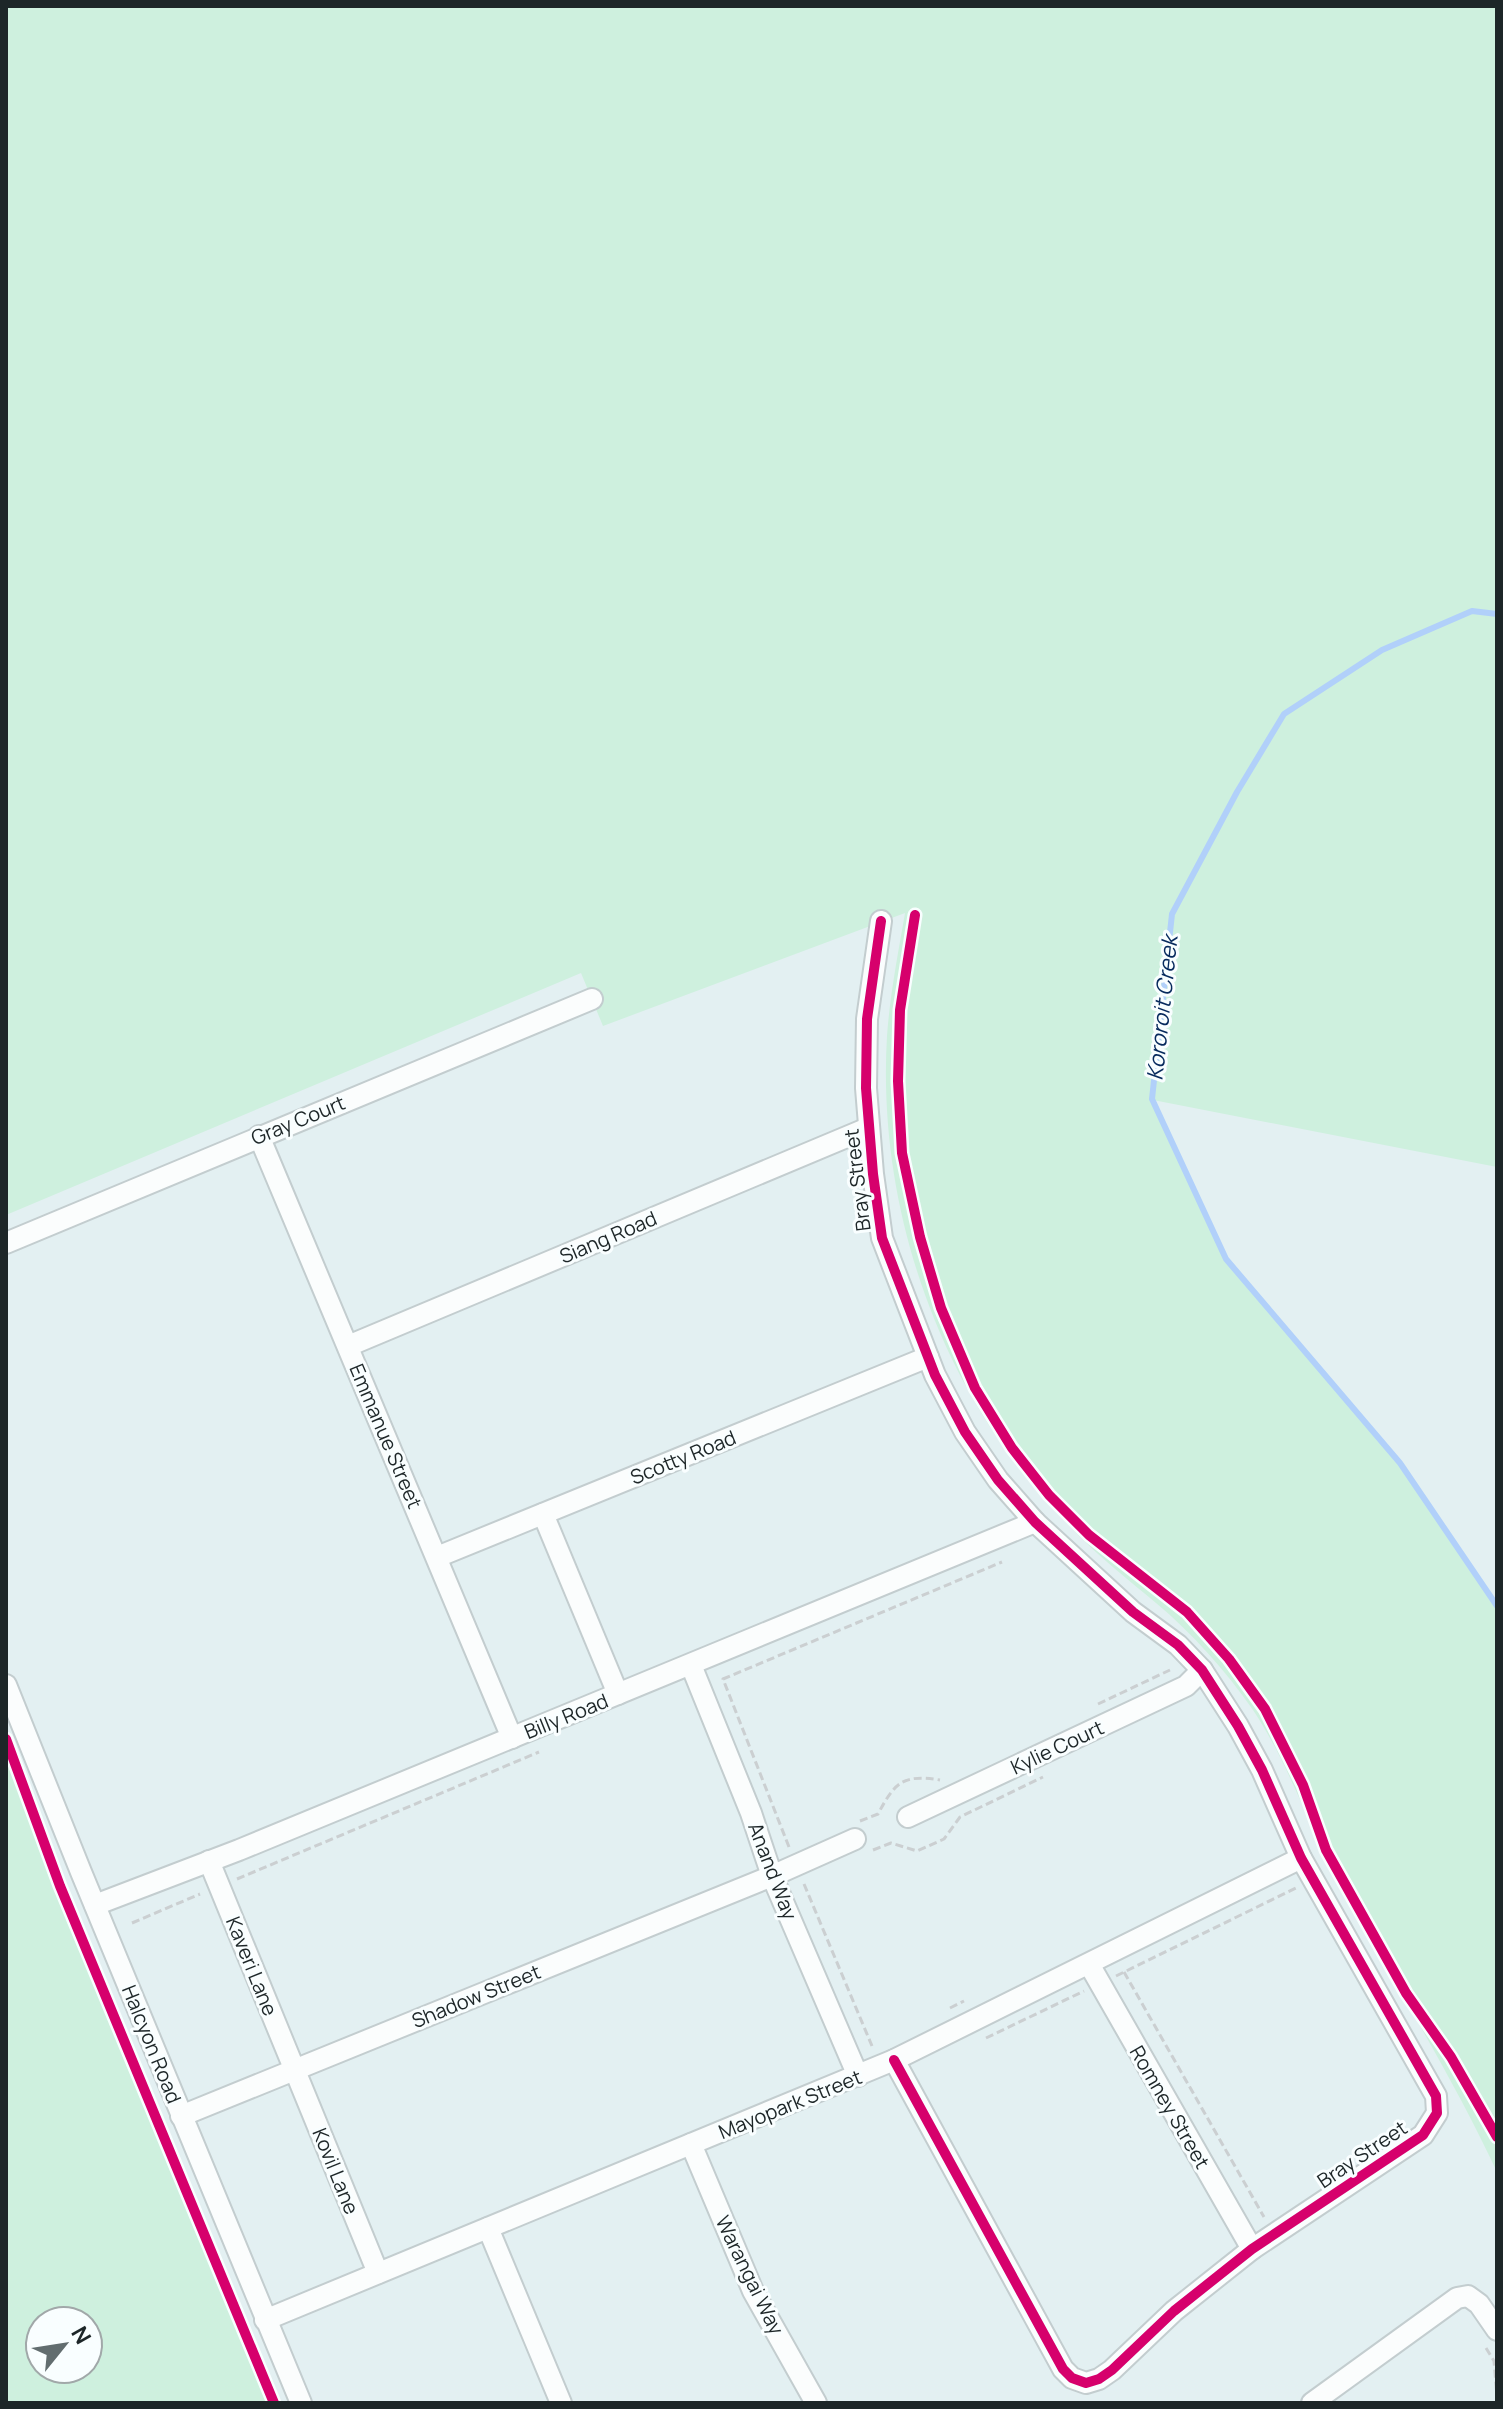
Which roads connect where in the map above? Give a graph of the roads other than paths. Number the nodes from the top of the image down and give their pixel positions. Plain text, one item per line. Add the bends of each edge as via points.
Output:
1 (881, 921) dead end
2 (592, 999) dead end
3 (868, 1128) junction
4 (259, 1136) junction
5 (6, 1243) edge
6 (348, 1346) junction
7 (928, 1357) junction
8 (543, 1514) junction
9 (1035, 1522) junction
10 (437, 1557) junction
11 (691, 1665) junction
12 (1202, 1670) junction
13 (6, 1685) edge
14 (618, 1694) junction
15 (512, 1738) junction
16 (908, 1817) dead end
17 (855, 1839) dead end
18 (1301, 1858) junction
19 (209, 1861) junction
20 (772, 1876) junction
21 (95, 1905) junction
22 (1089, 1964) junction
23 (894, 2060) junction
24 (295, 2070) junction
25 (858, 2076) junction
26 (181, 2116) junction
27 (691, 2144) junction
28 (488, 2228) junction
29 (1252, 2249) junction
30 (378, 2273) junction
31 (265, 2320) junction
32 (1488, 2334) edge
33 (301, 2403) edge
34 (561, 2403) edge
35 (816, 2403) edge
36 (1312, 2403) edge

1 - 3 street, Bray Street via 867,1019
2 - 4 street, Gray Court
3 - 6 street, Siang Road
3 - 7 street, Bray Street via 882,1238
4 - 5 street, Gray Court
4 - 6 street, Emmanue Street
6 - 10 street, Emmanue Street
7 - 8 street, Scotty Road
7 - 9 street, Bray Street via 965,1432
8 - 10 street, Scotty Road
8 - 14 street
9 - 11 street, Billy Road
9 - 12 street, Bray Street
10 - 15 street, Emmanue Street
11 - 14 street, Billy Road
11 - 20 street, Anand Way
12 - 16 street, Kylie Court via 1186,1686
12 - 18 street, Bray Street via 1262,1770
13 - 21 street, Halcyon Road
14 - 15 street, Billy Road
15 - 19 street, Billy Road
17 - 20 street, Shadow Street
18 - 22 street, Mayopark Street
18 - 29 street, Bray Street via 1436,2096 1437,2113 1423,2135
19 - 21 street, Billy Road
19 - 24 street, Kaveri Lane
20 - 24 street, Shadow Street
20 - 25 street, Anand Way
21 - 26 street, Halcyon Road
22 - 23 street, Mayopark Street
22 - 29 street, Romney Street
23 - 25 street, Mayopark Street
23 - 29 street, Bray Street via 1072,2378 1086,2383 1112,2370 1174,2311
24 - 26 street, Shadow Street
24 - 30 street, Kovil Lane
25 - 27 street, Mayopark Street
26 - 31 street, Halcyon Road
27 - 28 street, Mayopark Street
27 - 35 street, Warangai Way via 753,2291
28 - 30 street, Mayopark Street
28 - 34 street
30 - 31 street, Mayopark Street
31 - 33 street, Halcyon Road
32 - 36 street via 1479,2304 1468,2296 1457,2298

